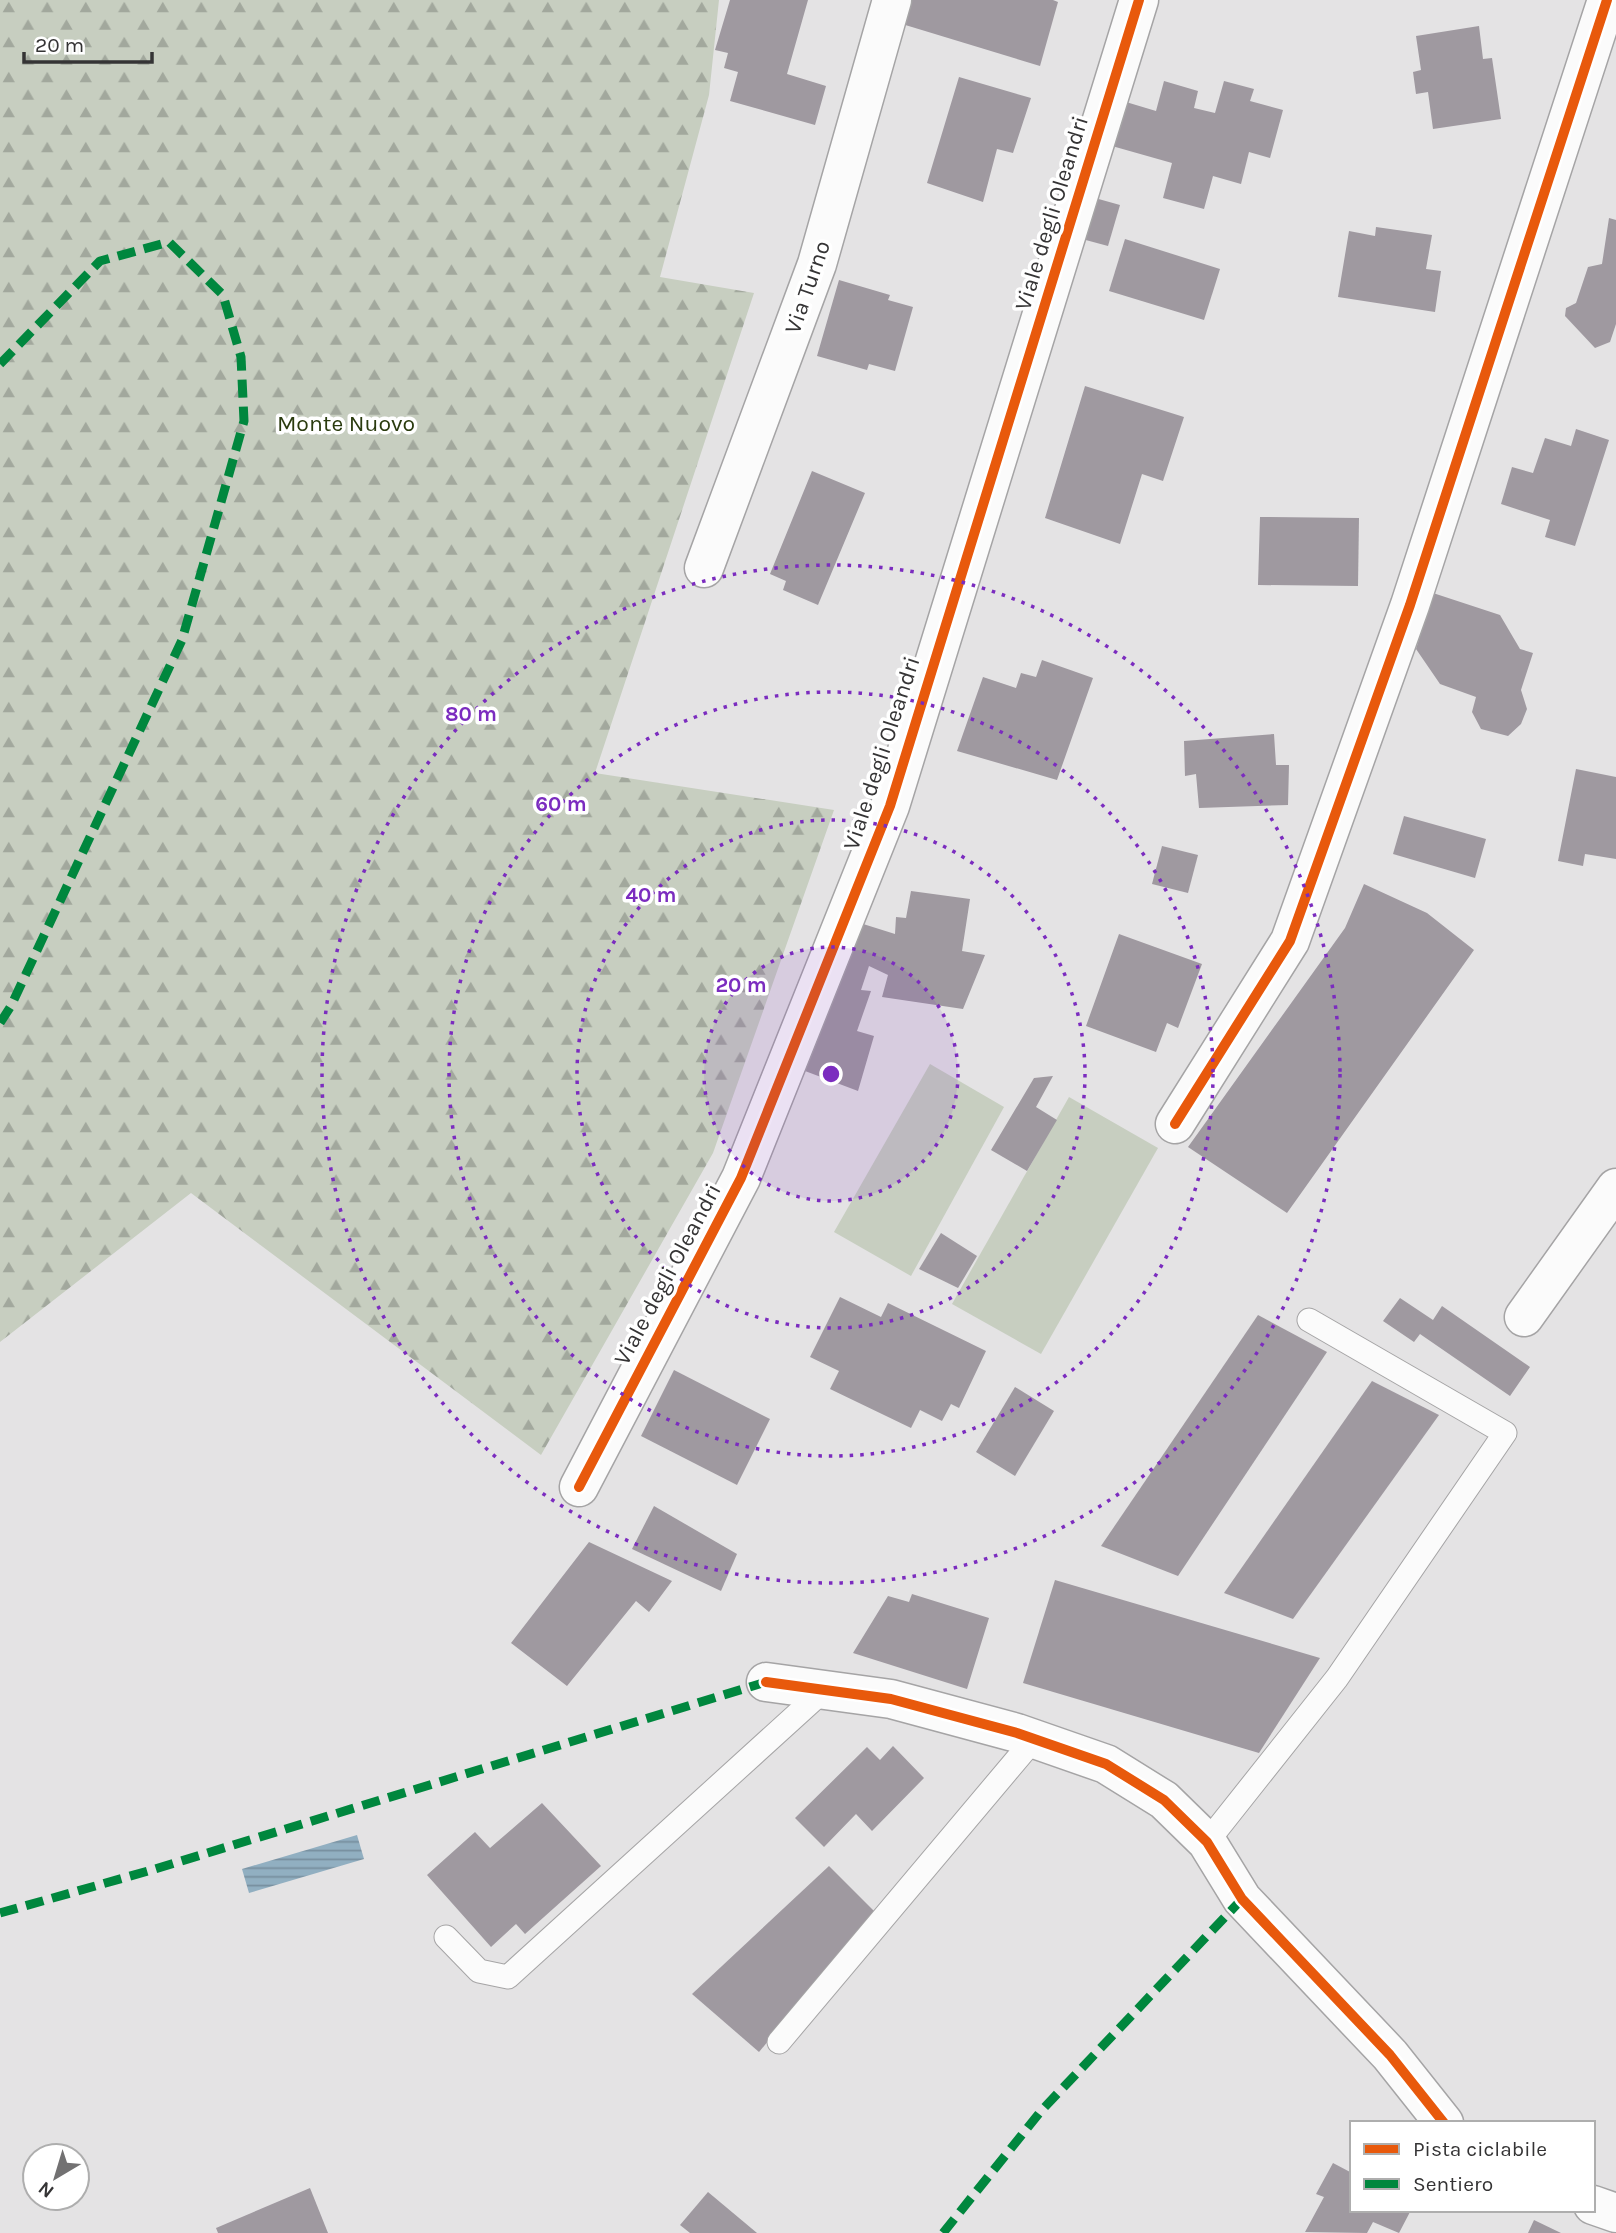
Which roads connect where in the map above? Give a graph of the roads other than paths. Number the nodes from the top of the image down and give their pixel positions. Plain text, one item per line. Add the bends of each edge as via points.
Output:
1 (892, 0) edge
2 (1139, 0) edge
3 (1607, 0) edge
4 (704, 568) dead end
5 (1175, 1124) dead end
6 (1616, 1188) edge
7 (1524, 1317) dead end
8 (1310, 1320) dead end
9 (579, 1487) dead end
10 (766, 1682) dead end
11 (824, 1690) junction
12 (1034, 1739) junction
13 (1207, 1842) junction
14 (446, 1937) dead end
15 (779, 2042) dead end
16 (1442, 2121) edge
17 (1595, 2206) edge
18 (1616, 2213) edge

1 - 4 street, Via Turno via 817,264
2 - 9 street, Viale degli Oleandri via 890,806 741,1178
3 - 5 street via 1410,606 1290,941
6 - 7 street
8 - 13 lane via 1504,1433 1337,1678
10 - 11 street
11 - 12 street via 891,1699
11 - 14 lane via 508,1978 479,1971
12 - 13 street via 1105,1764 1164,1800
12 - 15 lane
13 - 16 street via 1242,1899 1390,2055
17 - 18 street

